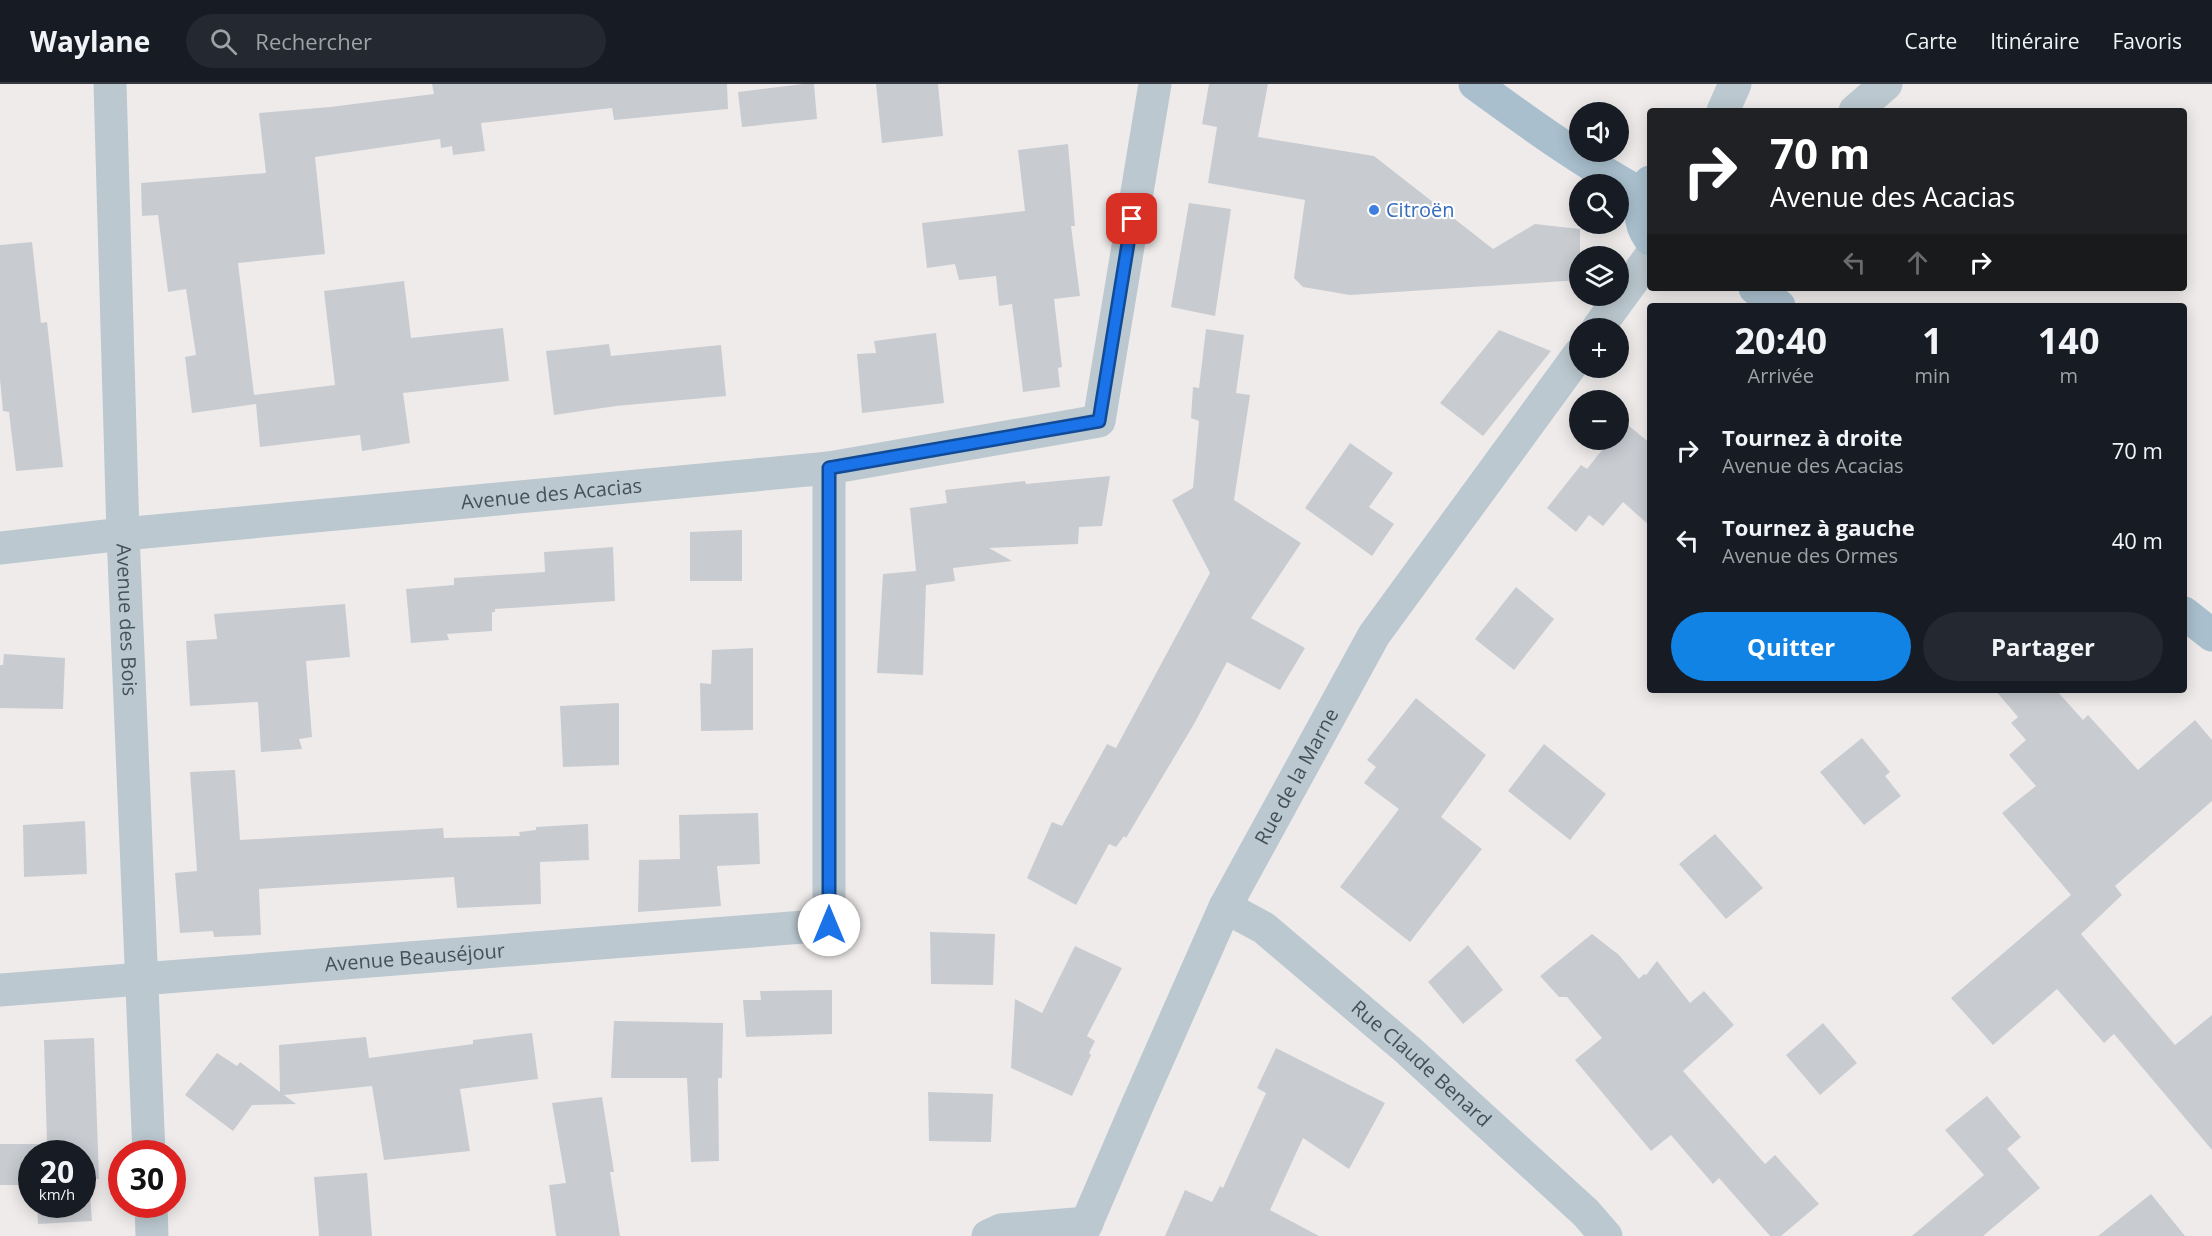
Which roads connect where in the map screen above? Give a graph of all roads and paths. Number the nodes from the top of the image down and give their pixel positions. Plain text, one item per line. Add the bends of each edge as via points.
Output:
1 (110, 84) edge
2 (1155, 84) edge
3 (1475, 84) edge
4 (1735, 84) edge
5 (1886, 84) edge
6 (1724, 108) edge
7 (1858, 108) edge
8 (1647, 188) edge
9 (1647, 233) edge
10 (1647, 261) edge
11 (1759, 291) edge
12 (1775, 303) edge
13 (1605, 318) edge
14 (1569, 368) edge
15 (829, 468) junction
16 (123, 534) junction
17 (0, 548) edge
18 (2187, 615) edge
19 (2212, 635) edge
20 (1226, 907) junction
21 (142, 980) junction
22 (0, 990) edge
23 (148, 1140) edge
24 (151, 1218) edge
25 (1084, 1229) edge
26 (152, 1236) edge
27 (988, 1236) edge
28 (1606, 1236) edge

1 - 16 street, Avenue des Bois
2 - 15 street, Avenue des Acacias via 1099,421
3 - 8 main road via 1615,180
4 - 6 street
5 - 7 street
8 - 9 main road via 1640,209
10 - 13 street
11 - 12 main road
14 - 20 street, Rue de la Marne via 1374,634
15 - 16 street, Avenue des Acacias
15 - 21 street, Avenue Beauséjour via 829,925
16 - 17 street, Avenue des Acacias
16 - 21 street, Avenue des Bois
18 - 19 main road
20 - 25 street, Rue de la Marne
20 - 28 street, Rue Claude Benard via 1264,928 1408,1051 1586,1213
21 - 22 street, Avenue Beauséjour
21 - 23 street, Avenue des Bois
24 - 26 street
25 - 27 street via 1001,1230

